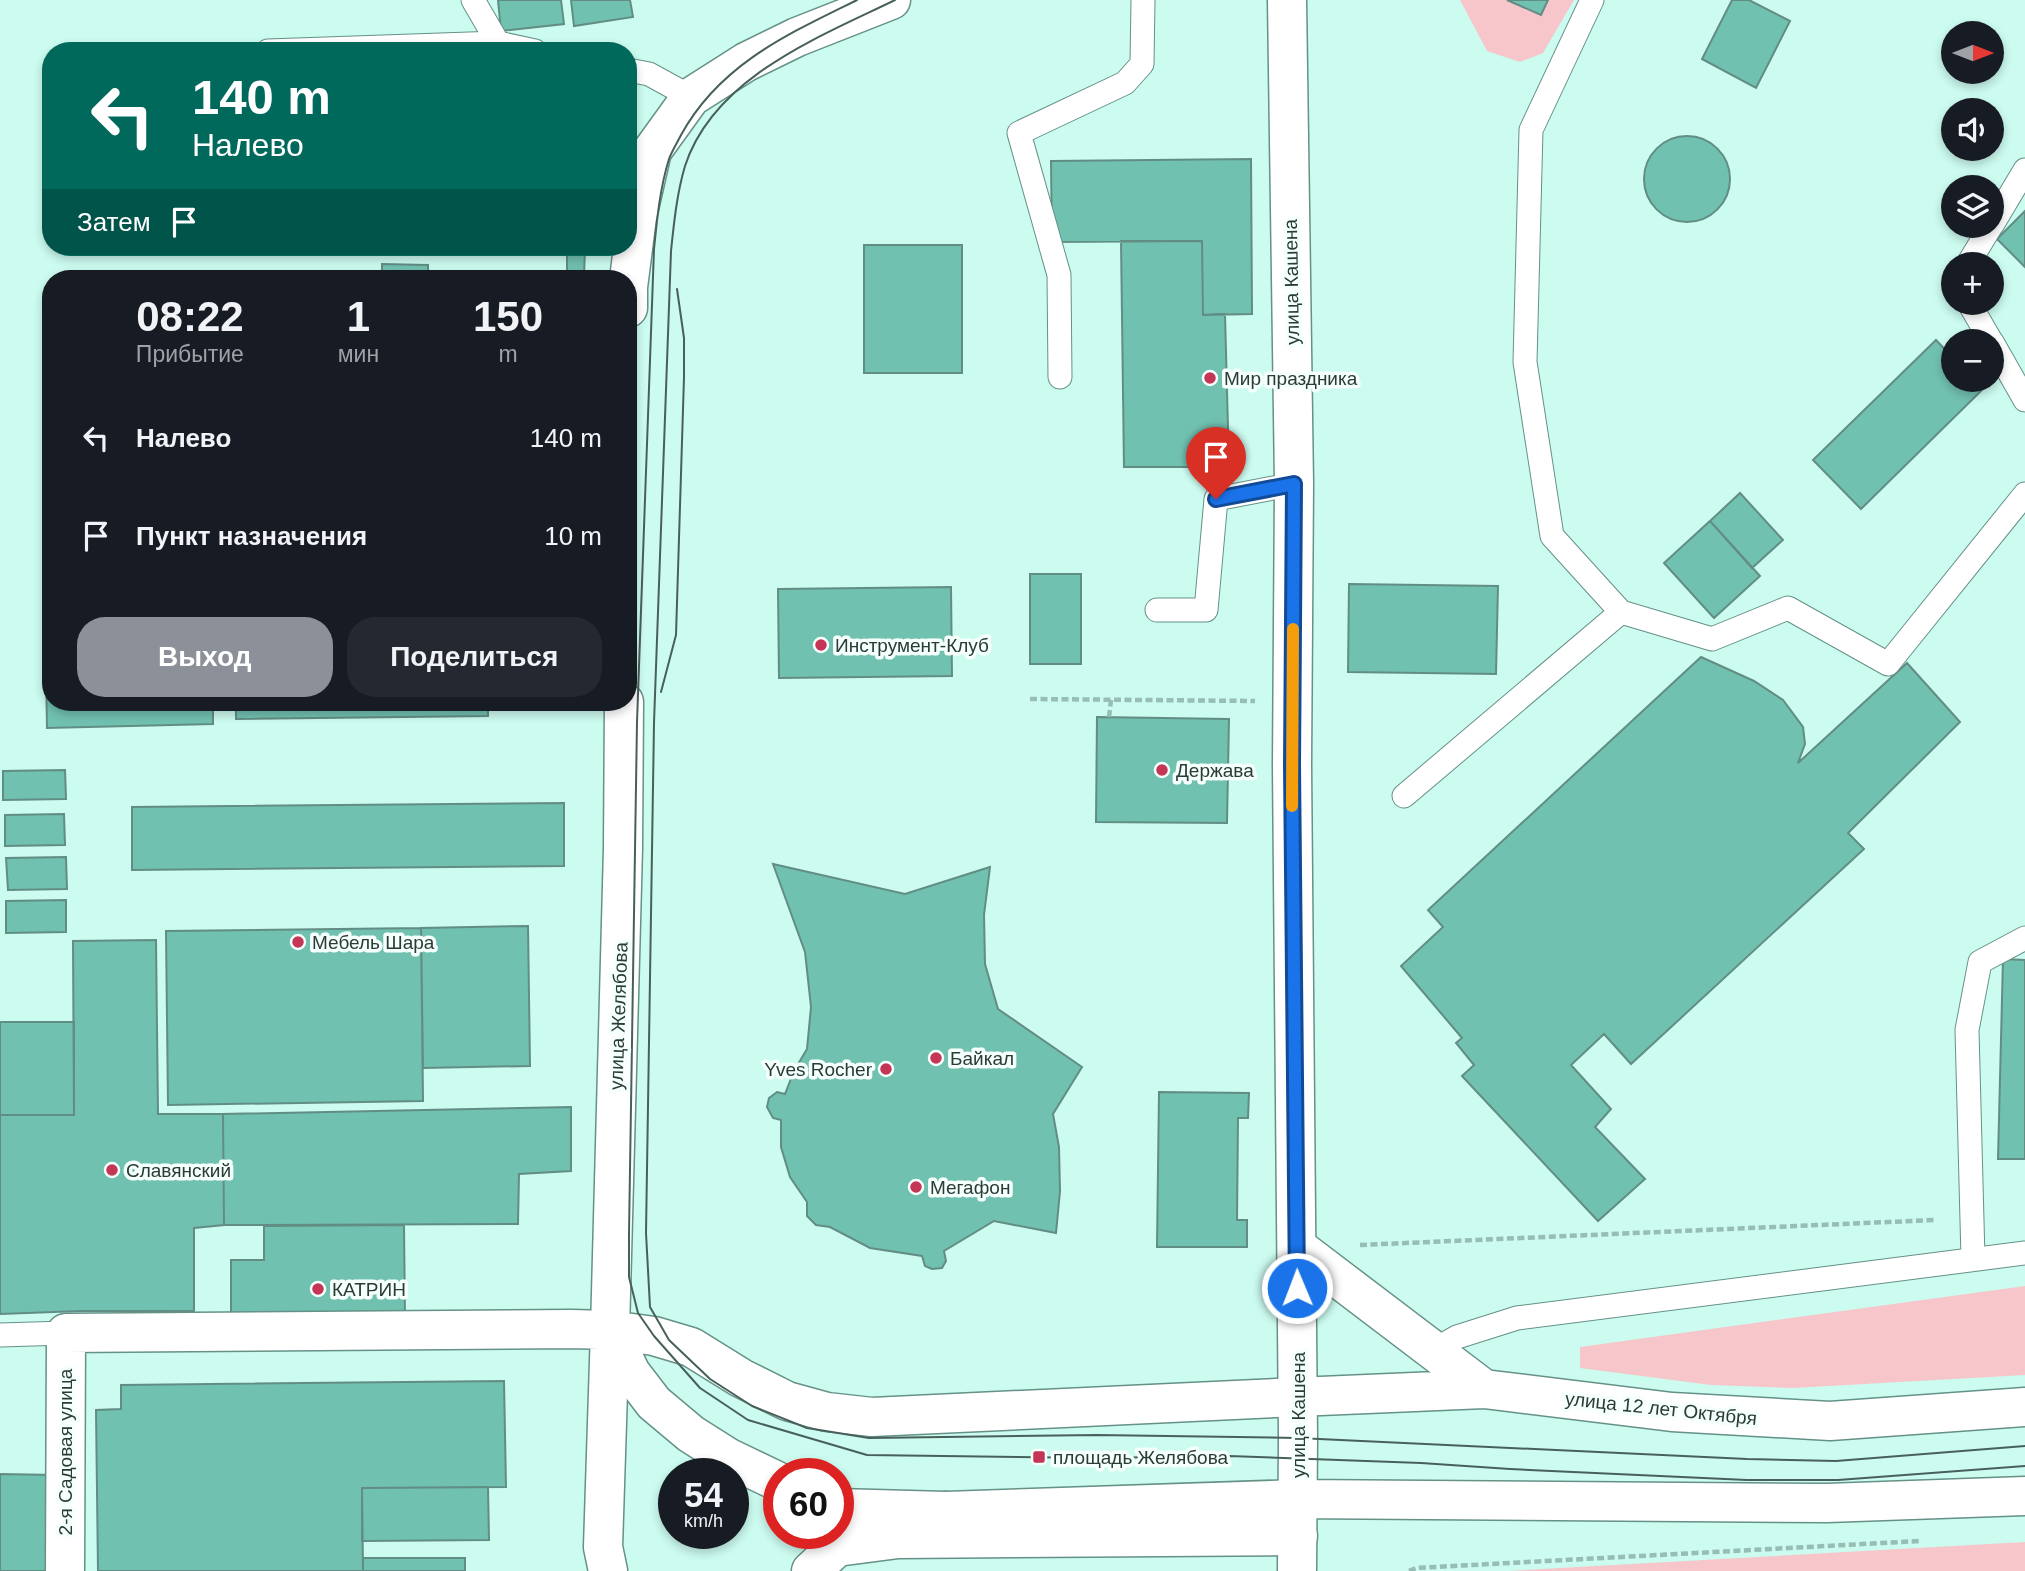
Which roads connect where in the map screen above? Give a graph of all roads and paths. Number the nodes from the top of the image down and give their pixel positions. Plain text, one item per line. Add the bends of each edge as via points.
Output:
1 (473, 0) edge
2 (891, 0) edge
3 (1143, 0) edge
4 (1287, 0) edge
5 (1592, 0) edge
6 (497, 42) edge
7 (637, 72) edge
8 (691, 97) junction
9 (2025, 170) edge
10 (2004, 205) edge
11 (637, 217) edge
12 (2004, 364) edge
13 (1060, 377) dead end
14 (2025, 400) edge
15 (1294, 484) junction
16 (2025, 494) edge
17 (1157, 610) dead end
18 (1621, 612) junction
19 (1030, 699) dead end
20 (1111, 700) junction
21 (1256, 701) dead end
22 (624, 711) edge
23 (1109, 717) dead end
24 (1404, 796) dead end
25 (2025, 938) edge
26 (1934, 1220) dead end
27 (1360, 1245) dead end
28 (1297, 1247) junction
29 (2025, 1253) edge
30 (1973, 1259) junction
31 (610, 1330) junction
32 (66, 1332) junction
33 (0, 1335) edge
34 (1432, 1351) junction
35 (1484, 1389) junction
36 (1297, 1397) junction
37 (2025, 1407) edge
38 (763, 1474) edge
39 (2025, 1496) edge
40 (854, 1508) edge
41 (1298, 1535) edge
42 (1933, 1540) dead end
43 (828, 1550) edge
44 (65, 1571) edge
45 (608, 1571) edge
46 (1409, 1571) edge

1 - 6 lane
2 - 8 street via 797,37
3 - 13 lane via 1142,64 1125,83 1019,133 1059,275
4 - 15 street, улица Кашена
5 - 18 lane via 1531,130 1525,362 1552,536
7 - 8 lane
8 - 11 street via 652,151
9 - 10 lane
12 - 14 lane
15 - 17 lane via 1216,499 1206,610
15 - 28 street, улица Кашена
16 - 18 lane via 1888,664 1788,608 1712,639
18 - 24 lane
19 - 20 path
20 - 21 path
20 - 23 path
22 - 31 street, улица Желябова
25 - 30 lane via 1980,962 1967,1030
26 - 27 path
28 - 34 street
28 - 36 street, улица Кашена
29 - 30 lane
30 - 34 lane via 1517,1318 1457,1336
31 - 32 street, улица 12 лет Октября
31 - 36 street, улица 12 лет Октября via 691,1347 787,1401 872,1417
31 - 38 street via 631,1373 654,1403 691,1434
31 - 45 street, улица Желябова via 603,1547
32 - 33 lane
32 - 44 street, 2-я Садовая улица
34 - 35 street
35 - 36 street, улица 12 лет Октября
35 - 37 street, улица 12 лет Октября via 1672,1412 1830,1421
36 - 41 street, улица Кашена
39 - 41 street via 1827,1503
40 - 41 street
41 - 43 street via 898,1539
42 - 46 path

